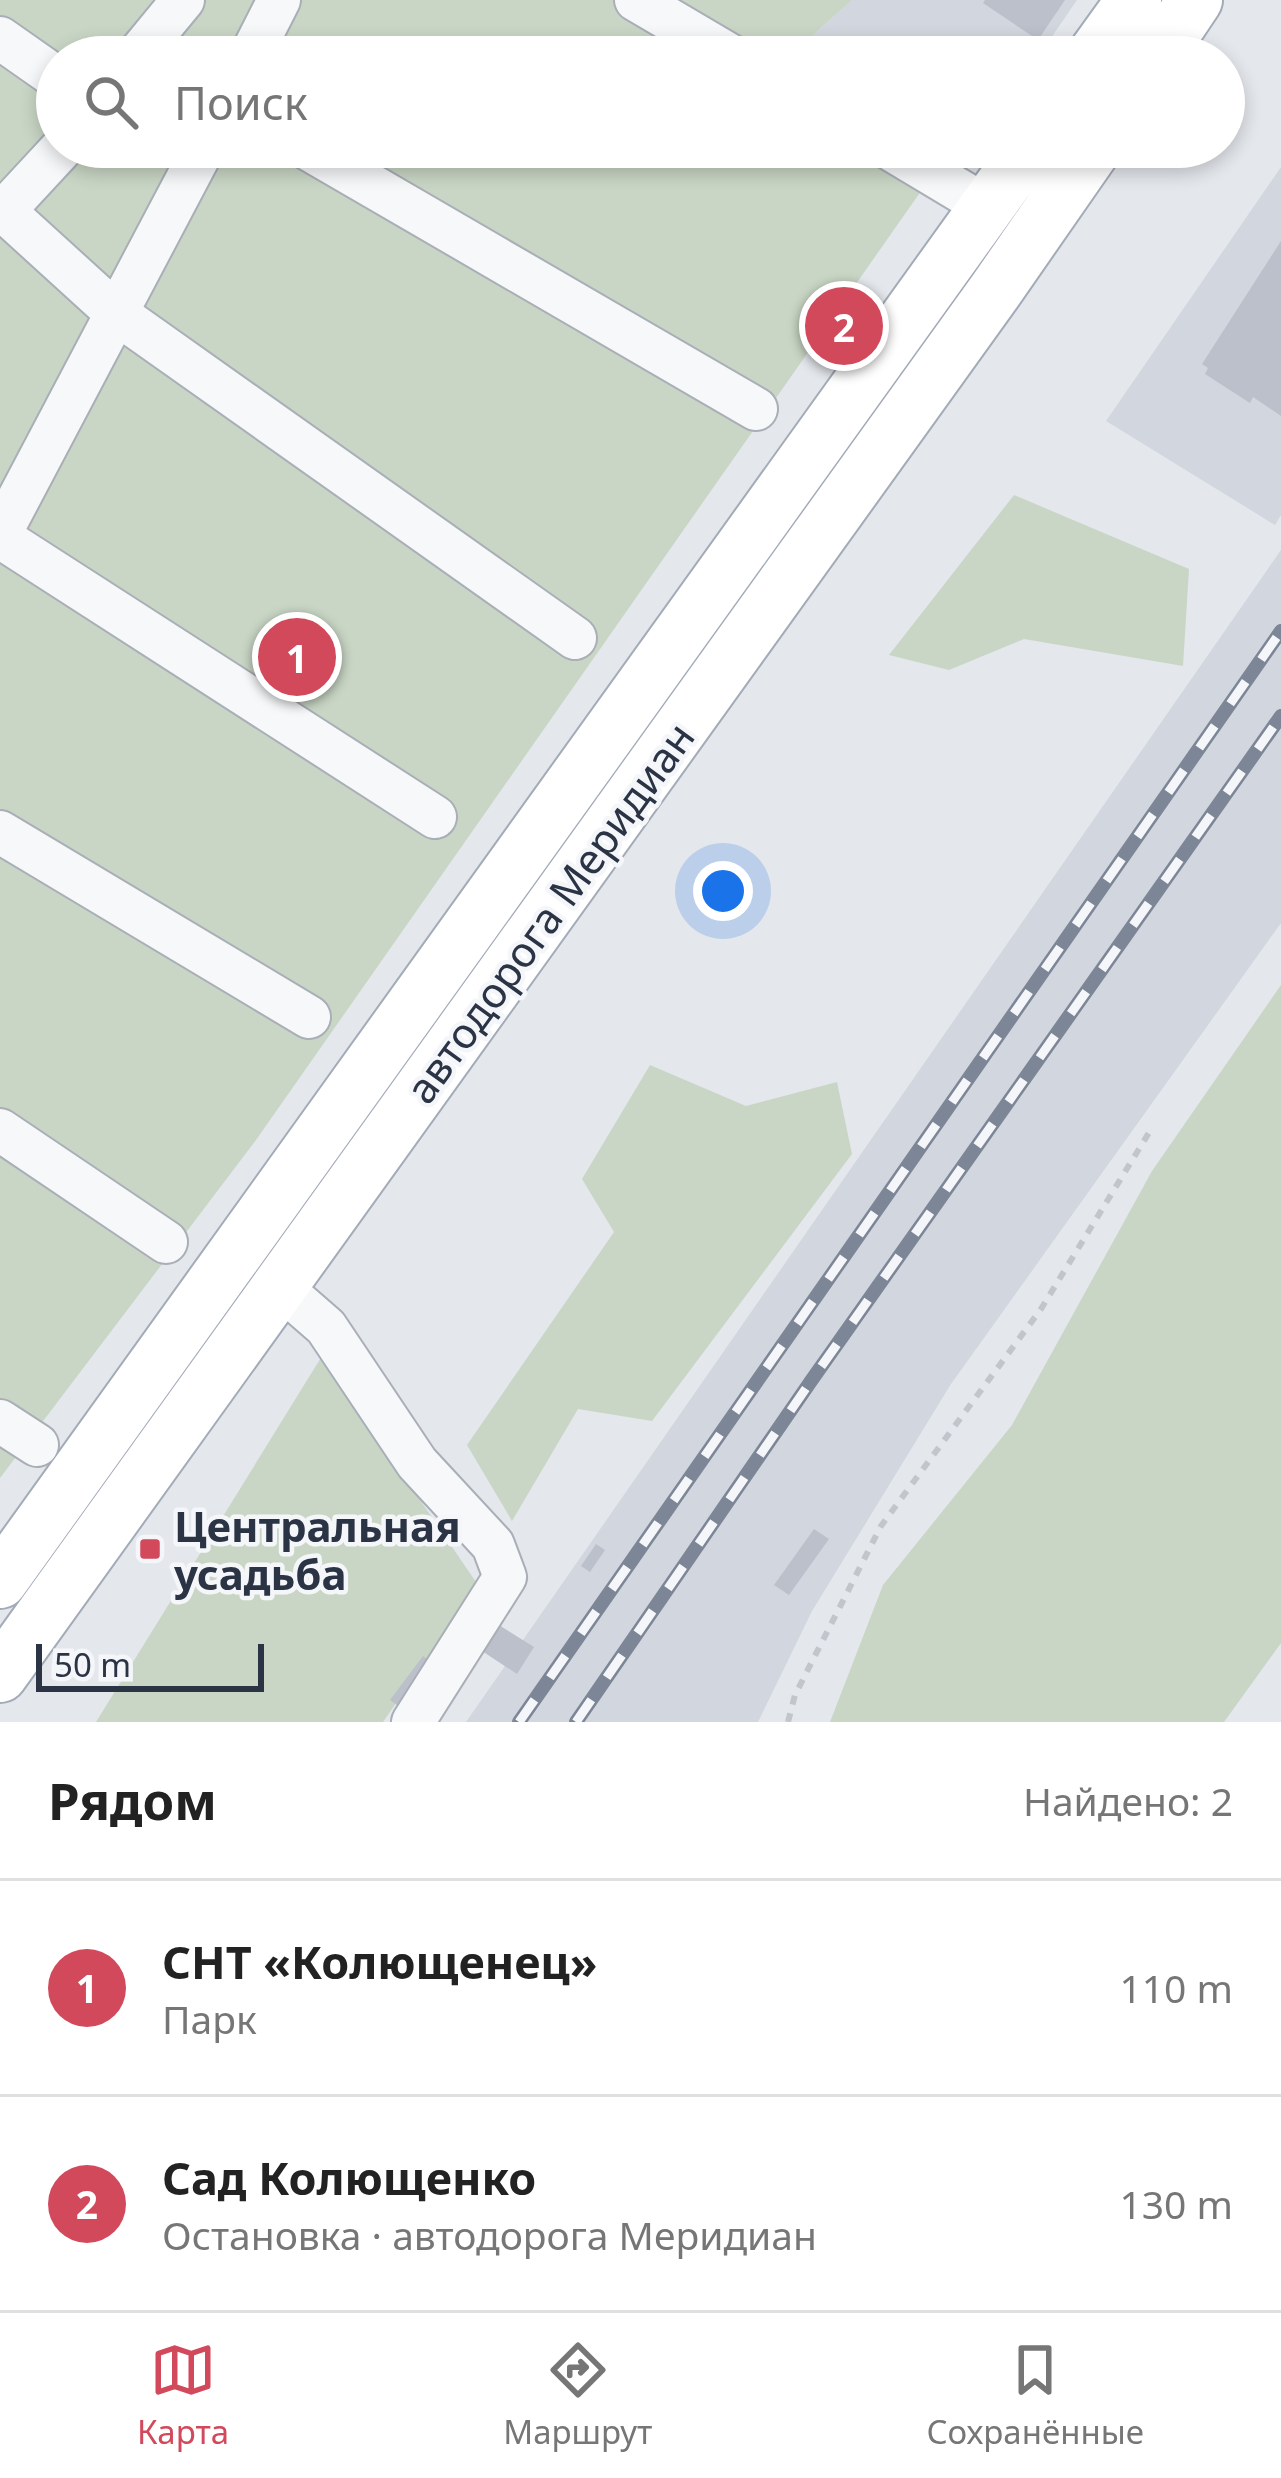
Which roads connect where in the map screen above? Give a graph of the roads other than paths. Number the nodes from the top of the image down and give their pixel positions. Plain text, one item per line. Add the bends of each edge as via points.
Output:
1 (183, 0) edge
2 (279, 0) edge
3 (636, 0) edge
4 (1134, 0) edge
5 (1195, 0) edge
6 (153, 36) edge
7 (261, 36) edge
8 (697, 36) edge
9 (1108, 36) edge
10 (1171, 36) edge
11 (0, 38) edge
12 (36, 63) edge
13 (44, 168) edge
14 (193, 168) edge
15 (341, 168) edge
16 (921, 168) edge
17 (1015, 168) edge
18 (1080, 168) edge
19 (987, 207) junction
20 (2, 213) edge
21 (1032, 237) junction
22 (116, 313) junction
23 (756, 409) dead end
24 (0, 535) edge
25 (575, 638) dead end
26 (435, 817) dead end
27 (0, 832) edge
28 (309, 1017) dead end
29 (0, 1130) edge
30 (166, 1242) dead end
31 (280, 1287) junction
32 (0, 1420) edge
33 (37, 1445) dead end
34 (0, 1581) edge
35 (0, 1675) edge
36 (413, 1722) edge

1 - 6 street
2 - 7 street
3 - 8 street
4 - 9 main road
5 - 10 main road
11 - 12 street
13 - 20 street
14 - 22 street
15 - 23 street
16 - 19 street
17 - 19 main road, автодорога Меридиан
18 - 21 main road, автодорога Меридиан
19 - 21 main road
19 - 34 main road, автодорога Меридиан
20 - 22 street
21 - 31 main road, автодорога Меридиан
22 - 24 street
22 - 25 street
24 - 26 street
27 - 28 street
29 - 30 street
31 - 35 main road, автодорога Меридиан
31 - 36 street via 326,1327 417,1463 493,1545 505,1577
32 - 33 street

